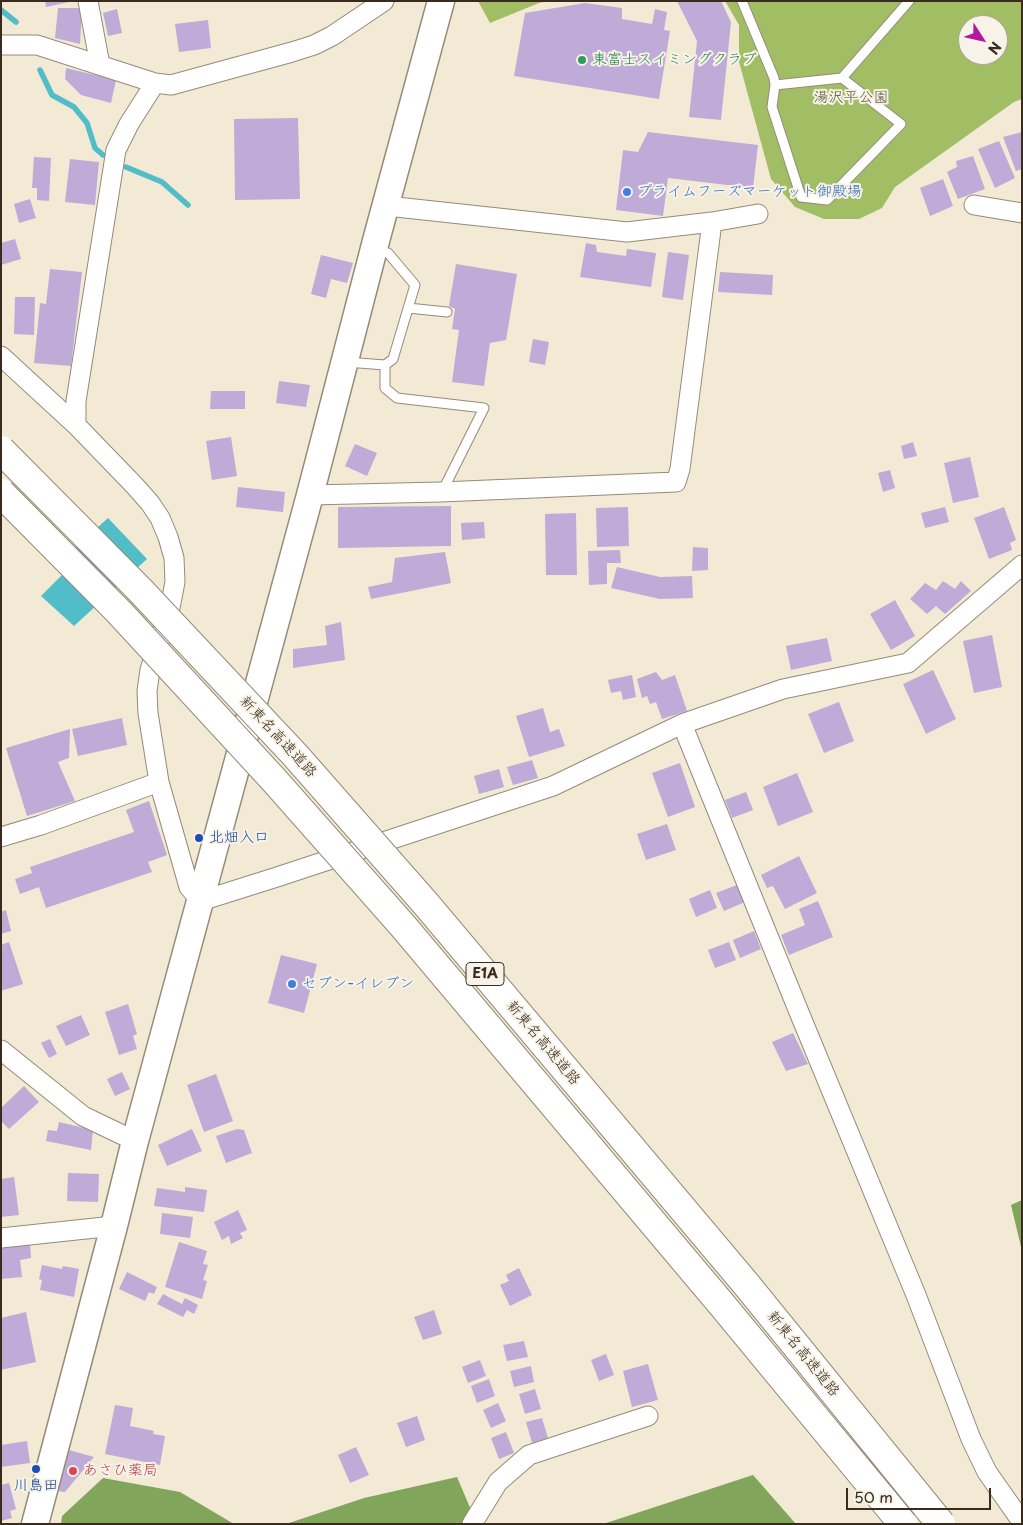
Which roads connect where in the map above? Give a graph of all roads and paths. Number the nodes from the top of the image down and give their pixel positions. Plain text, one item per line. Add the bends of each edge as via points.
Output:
1 (88, 1) edge
2 (384, 1) edge
3 (441, 1) edge
4 (742, 1) edge
5 (909, 1) edge
6 (1, 45) edge
7 (100, 65) junction
8 (842, 78) junction
9 (155, 84) junction
10 (775, 85) junction
11 (974, 205) dead end
12 (386, 206) junction
13 (1022, 213) edge
14 (758, 214) dead end
15 (712, 222) junction
16 (374, 250) junction
17 (408, 308) junction
18 (447, 312) dead end
19 (1, 356) edge
20 (344, 362) junction
21 (385, 365) junction
22 (76, 425) junction
23 (1, 450) edge
24 (441, 492) junction
25 (1, 493) edge
26 (310, 495) junction
27 (1022, 565) edge
28 (682, 724) junction
29 (159, 782) junction
30 (1, 836) edge
31 (201, 901) junction
32 (1, 1050) edge
33 (135, 1140) junction
34 (114, 1226) junction
35 (1, 1238) edge
36 (648, 1416) dead end
37 (1022, 1522) edge
38 (35, 1524) edge
39 (472, 1524) edge
40 (903, 1524) edge
41 (941, 1524) edge

1 - 7 street
2 - 9 street via 314,45 171,85
3 - 12 street
4 - 10 lane
5 - 8 lane
6 - 7 street via 37,45
7 - 9 street
8 - 10 lane
8 - 10 lane via 901,124 827,200 801,197 772,107
9 - 22 street via 116,150 76,401
11 - 13 street
12 - 15 street via 627,232
12 - 16 street
14 - 15 street
15 - 24 street via 676,482
16 - 17 lane via 388,253 415,285
16 - 20 street
17 - 18 lane
17 - 21 lane via 393,360
19 - 22 street
20 - 21 lane
20 - 26 street
21 - 24 lane via 385,388 397,398 484,408
22 - 29 street via 150,503 168,536 174,558 172,599 150,670 147,691
23 - 41 highway, 新東名高速道路 / E1A, bridge via 140,590 302,762 746,1284
24 - 26 street
25 - 40 highway, 新東名高速道路 / E1A, bridge via 119,612 403,926
26 - 31 street
27 - 28 street via 908,663 783,689
28 - 31 street via 553,786
28 - 37 street via 913,1286 971,1438 987,1472
29 - 30 street via 41,826
29 - 31 street via 188,887
31 - 33 street
32 - 33 street via 83,1116
33 - 34 street
34 - 35 street
34 - 38 street
36 - 39 street via 529,1455 498,1482

